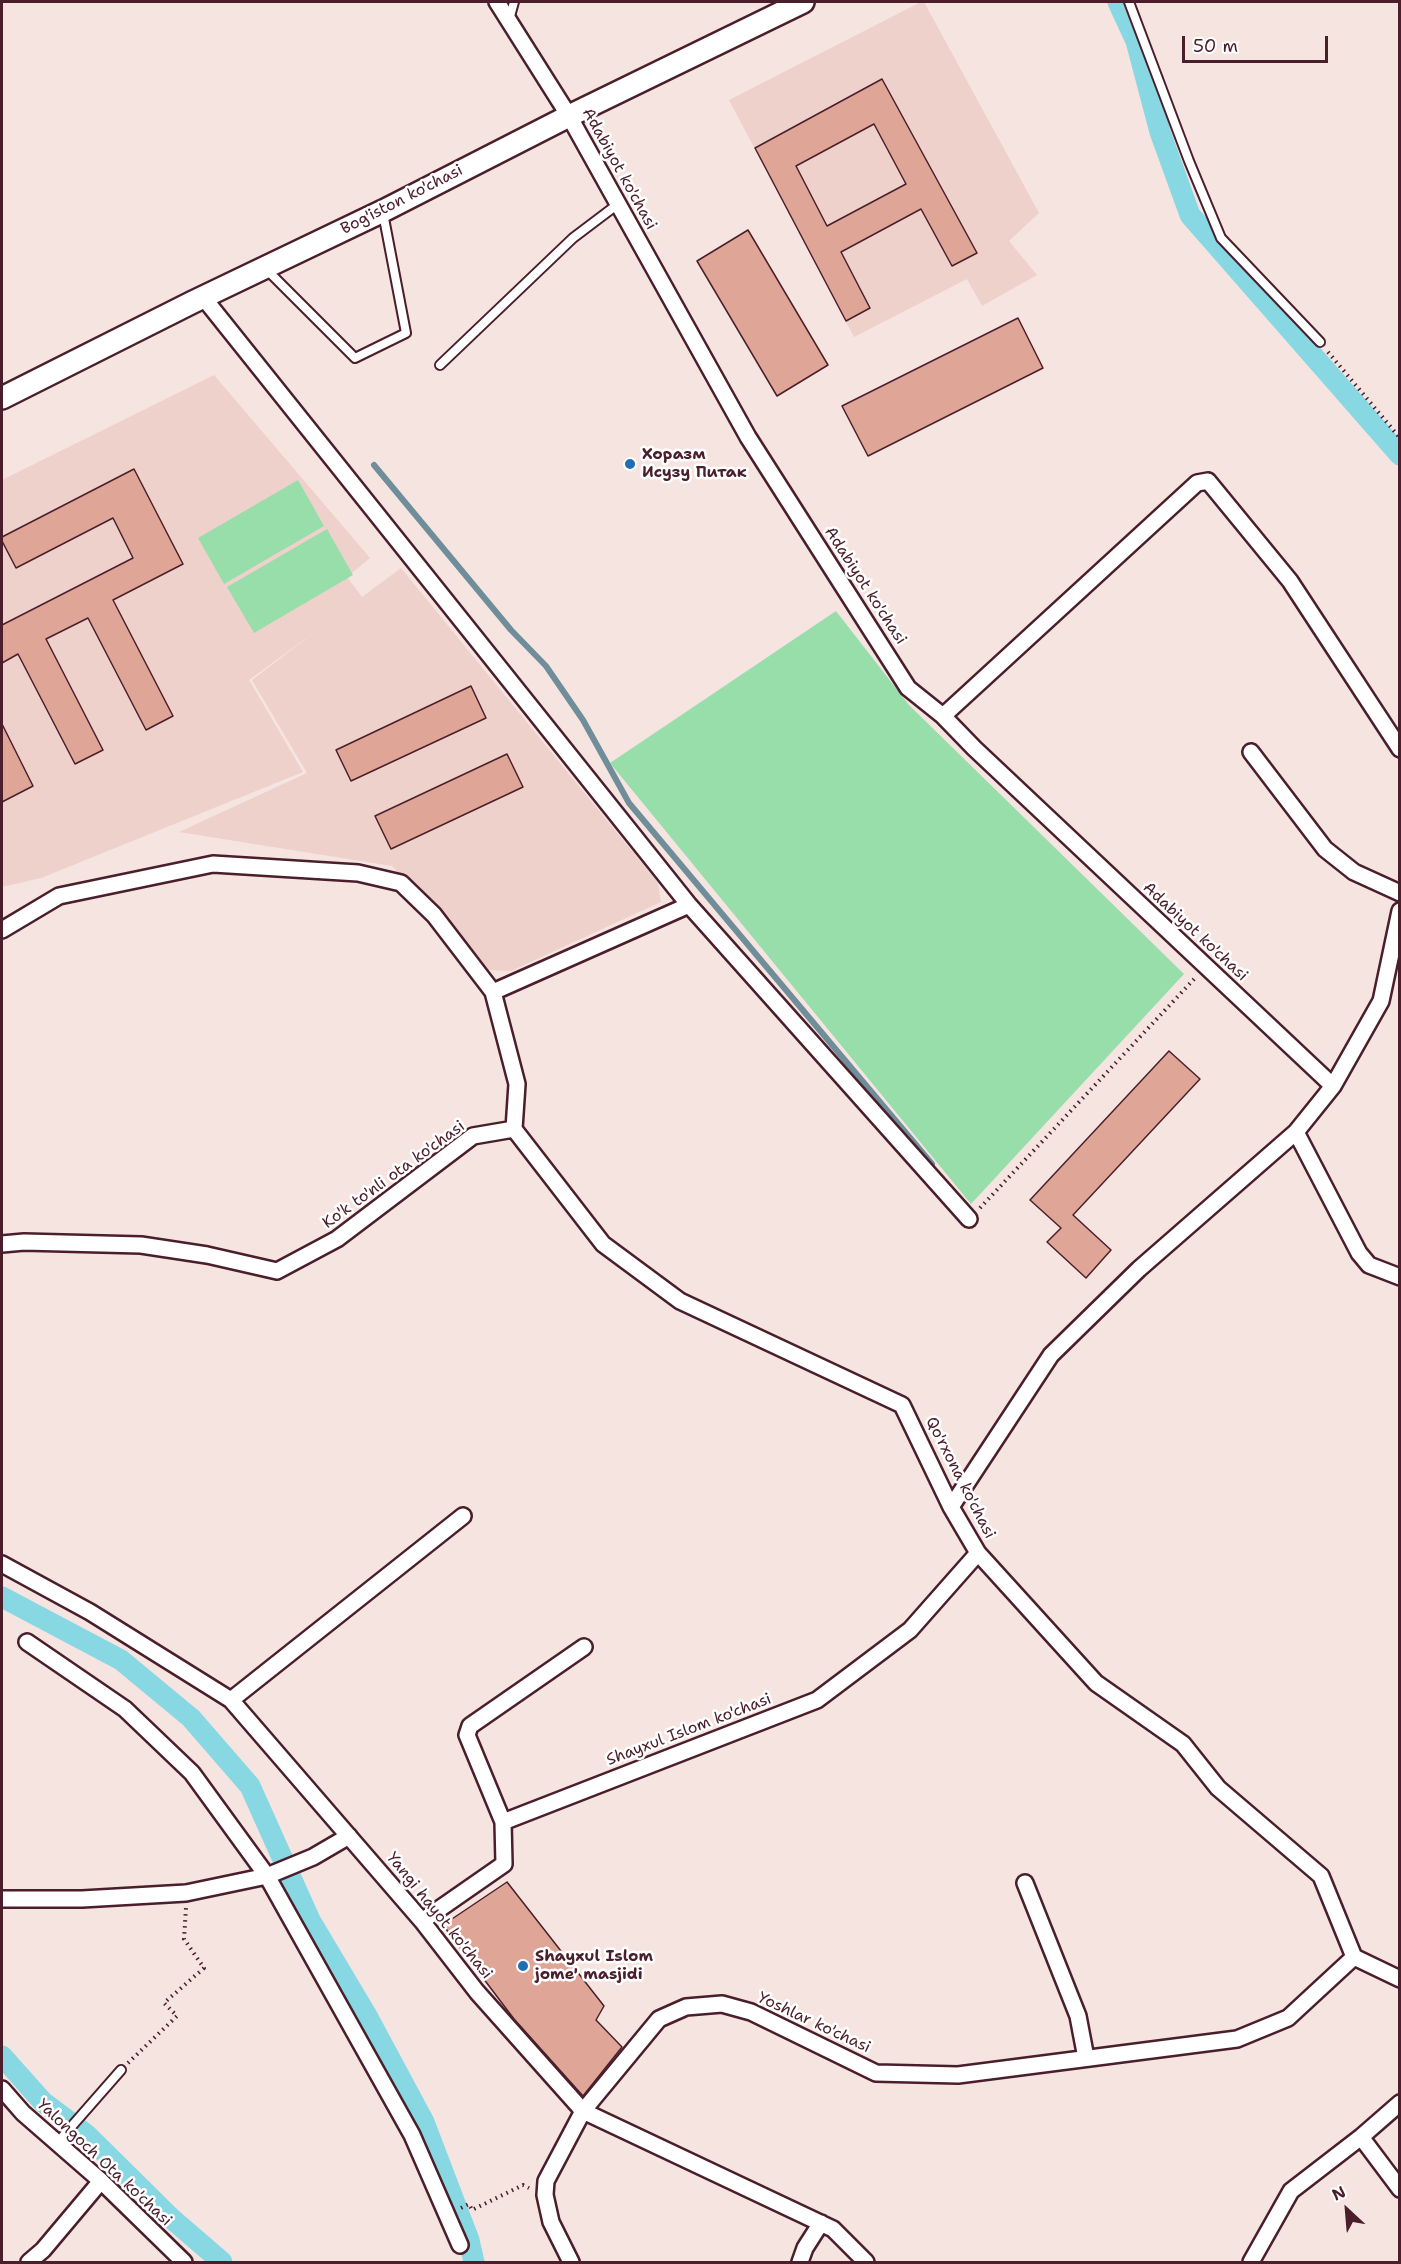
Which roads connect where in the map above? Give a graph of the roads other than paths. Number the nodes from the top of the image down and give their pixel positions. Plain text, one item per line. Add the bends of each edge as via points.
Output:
1 (497, 2) edge
2 (514, 2) edge
3 (802, 2) edge
4 (1129, 2) edge
5 (509, 20) junction
6 (569, 116) junction
7 (618, 204) junction
8 (383, 212) junction
9 (265, 268) junction
10 (203, 297) junction
11 (1320, 342) road end
12 (440, 365) dead end
13 (2, 398) edge
14 (943, 716) junction
15 (1400, 749) edge
16 (1251, 752) dead end
17 (1400, 893) edge
18 (689, 905) junction
19 (1400, 911) edge
20 (2, 930) edge
21 (493, 992) junction
22 (1333, 1086) junction
23 (514, 1129) junction
24 (1296, 1132) junction
25 (969, 1219) road end
26 (2, 1244) edge
27 (1400, 1277) edge
28 (951, 1507) junction
29 (463, 1516) dead end
30 (978, 1553) junction
31 (2, 1564) edge
32 (27, 1642) dead end
33 (584, 1647) dead end
34 (231, 1700) junction
35 (503, 1822) junction
36 (349, 1836) junction
37 (267, 1876) junction
38 (1025, 1883) dead end
39 (2, 1899) edge
40 (422, 1921) junction
41 (1354, 1957) junction
42 (1400, 1979) edge
43 (1086, 2058) junction
44 (122, 2070) road end
45 (2, 2089) edge
46 (1400, 2103) edge
47 (583, 2111) junction
48 (1360, 2138) junction
49 (57, 2143) junction
50 (101, 2181) junction
51 (1400, 2189) edge
52 (821, 2223) junction
53 (460, 2246) dead end
54 (29, 2262) edge
55 (183, 2262) edge
56 (571, 2262) edge
57 (800, 2262) edge
58 (866, 2262) edge
59 (1251, 2262) edge

1 - 5 street, Adabiyot ko'chasi
2 - 5 lane
3 - 6 main road, Bog'iston ko'chasi
4 - 11 lane via 1221,238
5 - 6 street, Adabiyot ko'chasi
6 - 7 street, Adabiyot ko'chasi
6 - 8 main road, Bog'iston ko'chasi
7 - 12 lane via 573,238
7 - 14 street, Adabiyot ko'chasi via 754,447 908,688
8 - 9 main road, Bog'iston ko'chasi
8 - 9 lane via 406,333 355,358
9 - 10 main road, Bog'iston ko'chasi
10 - 13 main road, Bog'iston ko'chasi
10 - 18 street
14 - 15 street via 1197,483 1208,481 1290,581
14 - 22 street, Adabiyot ko'chasi
16 - 17 street via 1325,849 1354,872
18 - 21 street
18 - 25 street
19 - 22 street via 1381,1001
20 - 21 street via 59,896 213,864 358,873 402,883 434,915
21 - 23 street via 517,1084
22 - 24 street
23 - 26 street, Ko'k to'nli ota ko'chasi via 472,1136 338,1239 277,1270 141,1245
23 - 28 street, Qo'rxona ko'chasi via 603,1244 680,1301 902,1405
24 - 27 street via 1359,1253 1369,1265
24 - 28 street via 1139,1269 1051,1355
28 - 30 street, Qo'rxona ko'chasi
29 - 34 street
30 - 35 street, Shayxul Islom ko'chasi via 910,1630 817,1700
30 - 41 street, Qo'rxona ko'chasi via 1096,1683 1183,1744 1218,1788 1322,1876
31 - 34 street, Yangi hayot ko'chasi via 90,1612
32 - 37 street via 125,1709 192,1773
33 - 35 street via 470,1726 467,1735
34 - 36 street, Yangi hayot ko'chasi
35 - 40 street via 504,1864
36 - 37 street via 313,1857
36 - 40 street, Yangi hayot ko'chasi
37 - 39 street via 186,1893
37 - 53 street via 412,2135
38 - 43 street via 1078,2016
40 - 47 street, Yangi hayot ko'chasi via 477,1992
41 - 42 street
41 - 43 street, Yoshlar ko'chasi via 1288,2018 1237,2039
43 - 47 street, Yoshlar ko'chasi via 958,2074 876,2073 751,2012 722,2004 686,2007 659,2019
44 - 49 lane
45 - 49 street, Yalongoch Ota ko'chasi
46 - 48 street
47 - 52 street, Yangi hayot ko'chasi
47 - 56 street, Yoshlar ko'chasi via 546,2181 551,2222
48 - 51 street
48 - 59 street via 1291,2191
49 - 50 street, Yalongoch Ota ko'chasi
50 - 54 street
50 - 55 street, Yalongoch Ota ko'chasi
52 - 57 street
52 - 58 street, Yangi hayot ko'chasi via 833,2229

